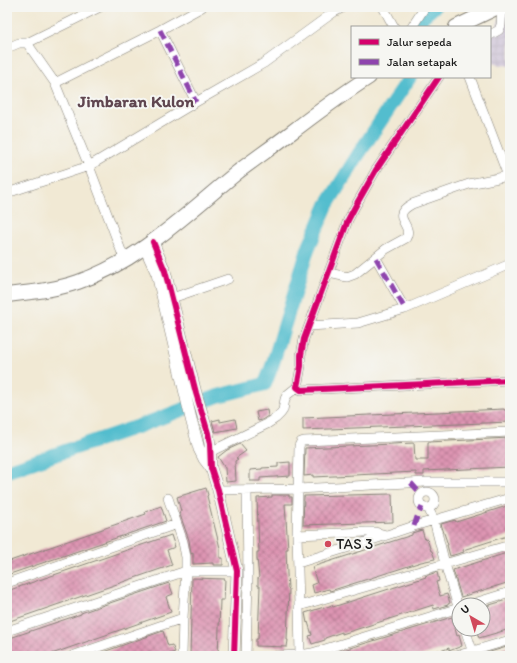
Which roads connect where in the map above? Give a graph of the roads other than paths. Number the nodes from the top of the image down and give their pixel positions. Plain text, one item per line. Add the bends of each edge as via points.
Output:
1 (100, 7) edge
2 (202, 7) edge
3 (344, 7) edge
4 (383, 7) edge
5 (425, 7) edge
6 (498, 7) edge
7 (502, 7) edge
8 (334, 9) edge
9 (393, 26) edge
10 (413, 26) edge
11 (458, 26) edge
12 (160, 30) junction
13 (491, 34) edge
14 (26, 43) junction
15 (7, 48) edge
16 (368, 78) edge
17 (438, 78) edge
18 (470, 78) edge
19 (55, 83) junction
20 (196, 102) junction
21 (89, 166) junction
22 (509, 176) edge
23 (7, 193) edge
24 (149, 245) junction
25 (376, 258) junction
26 (125, 261) junction
27 (509, 267) edge
28 (329, 274) junction
29 (228, 279) dead end
30 (7, 295) edge
31 (172, 298) junction
32 (405, 309) junction
33 (309, 326) junction
34 (175, 330) junction
35 (510, 380) edge
36 (293, 390) junction
37 (191, 395) junction
38 (510, 432) edge
39 (206, 452) junction
40 (426, 482) junction
41 (510, 482) edge
42 (298, 489) junction
43 (218, 490) junction
44 (244, 490) junction
45 (168, 498) dead end
46 (510, 498) edge
47 (434, 520) junction
48 (177, 524) junction
49 (296, 535) junction
50 (386, 535) junction
51 (510, 545) edge
52 (298, 563) junction
53 (445, 564) junction
54 (186, 571) junction
55 (237, 571) junction
56 (7, 583) edge
57 (510, 592) edge
58 (456, 597) edge
59 (491, 598) edge
60 (299, 606) junction
61 (451, 611) edge
62 (183, 618) junction
63 (7, 631) edge
64 (468, 637) edge
65 (510, 640) edge
66 (312, 654) edge
67 (473, 654) edge
68 (72, 656) edge
69 (182, 656) edge
70 (234, 656) edge
71 (246, 656) edge
72 (277, 656) edge
73 (300, 656) edge
74 (456, 656) edge

1 - 14 street
2 - 12 street
3 - 8 street
4 - 9 street
5 - 10 street
6 - 11 main road
7 - 13 street via 499,30
8 - 20 street via 264,63
12 - 19 street
12 - 20 street
14 - 15 street
14 - 19 street
16 - 24 main road via 240,170
17 - 28 street via 376,170 356,205
18 - 22 street
19 - 21 street
20 - 21 street
21 - 23 street
21 - 26 street
22 - 25 street via 469,184 406,207 402,211 402,216 408,237 386,249
24 - 26 main road
24 - 31 street via 165,271
24 - 34 street
25 - 28 street via 351,276
25 - 32 street
26 - 30 main road via 91,277 58,288
27 - 32 street
28 - 33 street
29 - 31 street
31 - 34 street
32 - 33 street via 358,322
33 - 36 street via 302,346 299,377
34 - 37 street
35 - 36 street
36 - 39 street via 285,399 283,410 276,418
37 - 39 street via 191,419
37 - 39 street via 208,433 210,444
38 - 42 street via 304,441 299,446
39 - 43 street
40 - 41 street
40 - 42 street
40 - 47 street via 425,492 431,493 435,499 433,505 428,508
42 - 44 street
42 - 49 street
43 - 44 street
43 - 55 street
44 - 71 street via 248,579
45 - 48 street
46 - 47 street
47 - 50 street
47 - 53 street
48 - 54 street via 186,557
48 - 56 street
49 - 50 street via 366,532
49 - 52 street
50 - 52 street
51 - 53 street
52 - 60 street
53 - 58 street
53 - 60 street
54 - 55 street
54 - 62 street
54 - 63 street
55 - 70 street
57 - 59 street
60 - 73 street
61 - 66 street
62 - 68 street
62 - 69 street
64 - 67 street
65 - 67 street
66 - 73 street
67 - 74 street
72 - 73 street

